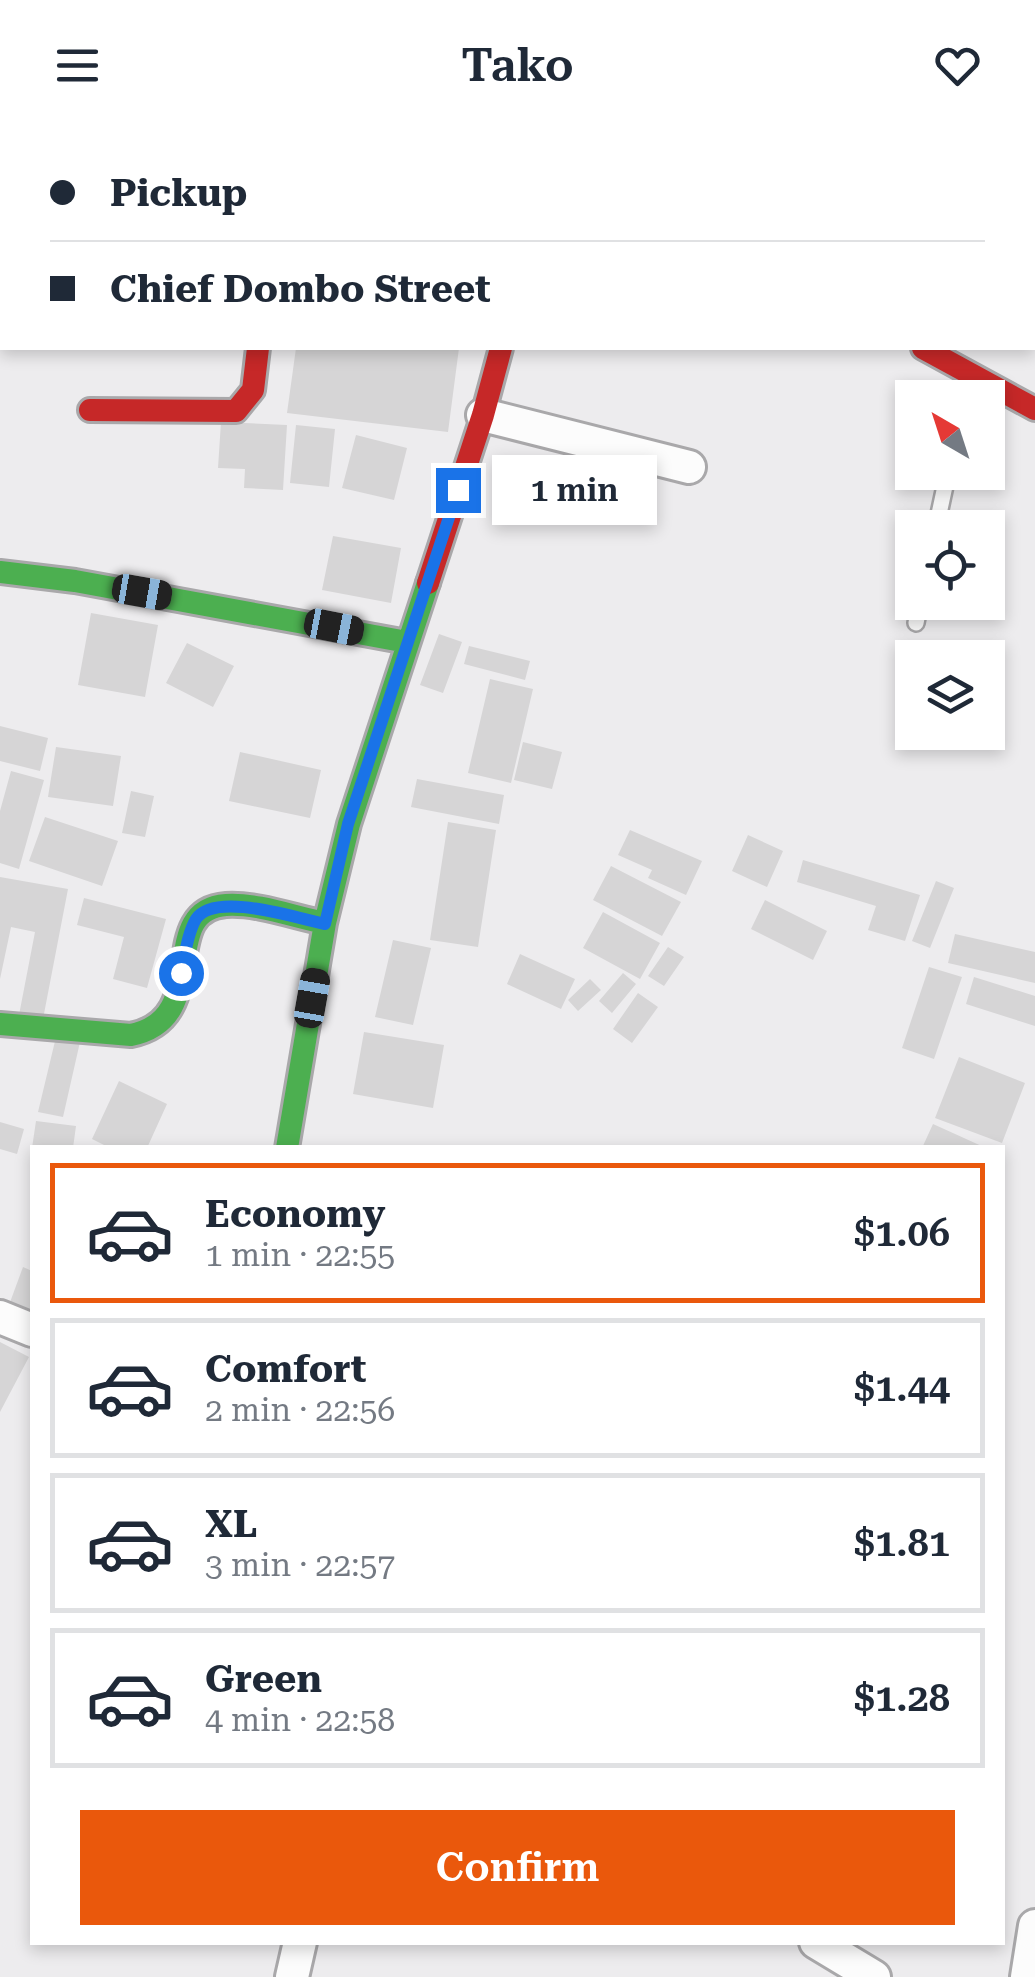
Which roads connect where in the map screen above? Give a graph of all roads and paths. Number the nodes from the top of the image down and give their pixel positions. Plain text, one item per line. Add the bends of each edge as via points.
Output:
1 (258, 350) edge
2 (500, 350) edge
3 (926, 350) edge
4 (1035, 409) edge
5 (90, 410) dead end
6 (483, 415) junction
7 (689, 466) dead end
8 (0, 572) edge
9 (917, 620) edge
10 (916, 623) dead end
11 (407, 642) junction
12 (325, 924) junction
13 (0, 1024) edge
14 (288, 1145) edge
15 (0, 1316) edge
16 (30, 1329) edge
17 (1035, 1926) edge
18 (299, 1945) edge
19 (821, 1945) edge
20 (292, 1977) edge
21 (874, 1977) edge
22 (1027, 1977) edge

1 - 5 street via 250,400 236,411
2 - 6 street
3 - 4 street via 972,383 998,386
6 - 7 street
6 - 11 street
8 - 11 street
9 - 10 lane
11 - 12 street via 348,824
12 - 13 street via 225,904 206,909 190,935 172,1010 149,1031
12 - 14 street
15 - 16 street
17 - 22 street
18 - 20 street
19 - 21 street

